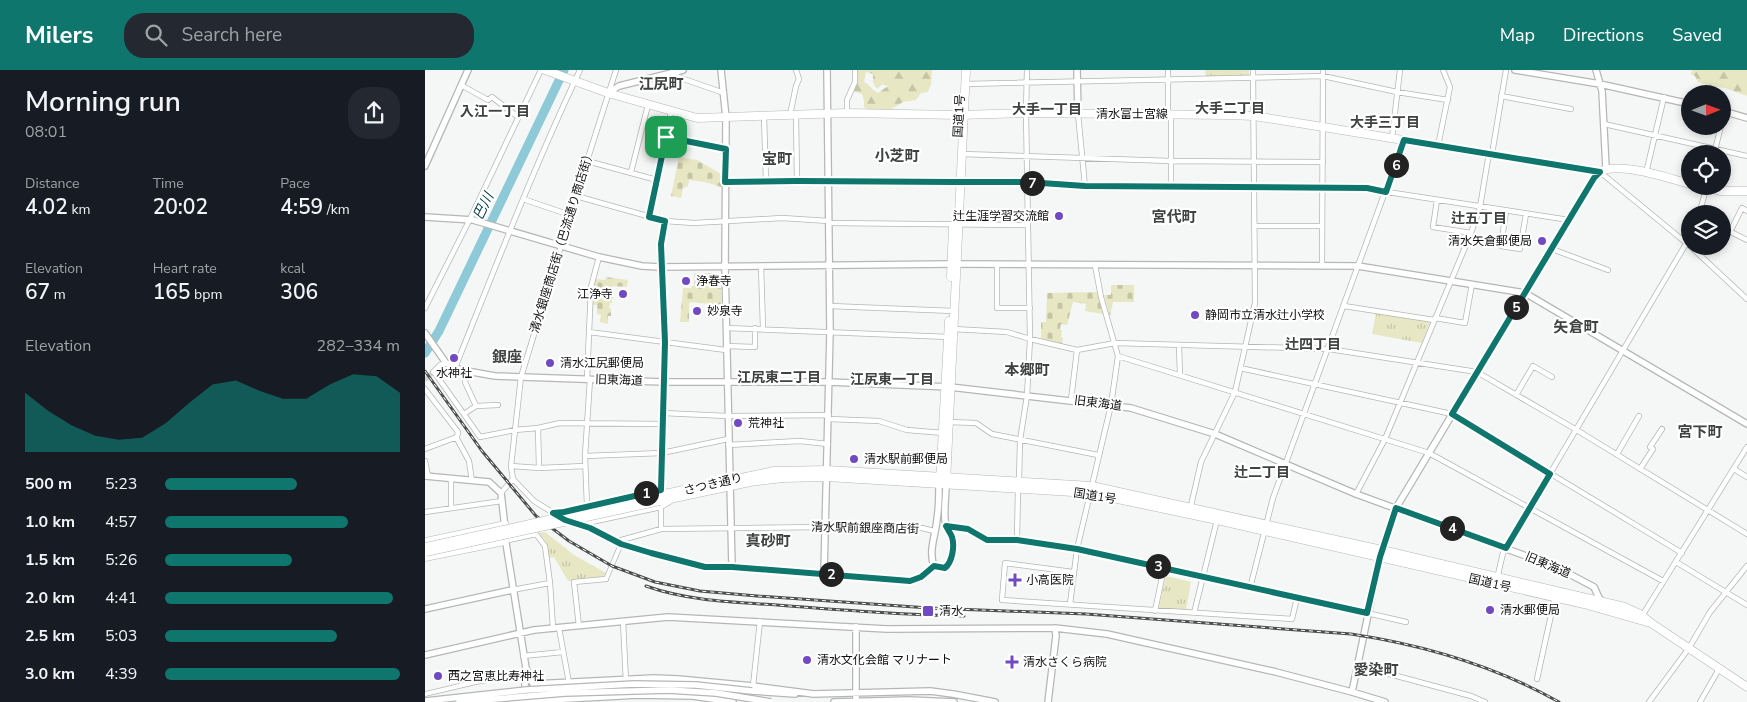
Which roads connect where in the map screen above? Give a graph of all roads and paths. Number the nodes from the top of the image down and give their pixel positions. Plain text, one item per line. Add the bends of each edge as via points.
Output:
1 (468, 70) edge
2 (541, 70) edge
3 (545, 70) edge
4 (580, 70) edge
5 (616, 70) edge
6 (683, 70) edge
7 (721, 70) edge
8 (796, 70) edge
9 (827, 70) edge
10 (855, 70) edge
11 (961, 70) edge
12 (966, 70) edge
13 (1027, 70) edge
14 (1077, 70) edge
15 (1168, 70) edge
16 (1253, 70) edge
17 (1323, 70) edge
18 (1400, 70) edge
19 (1443, 70) edge
20 (1506, 70) edge
21 (1515, 70) edge
22 (1596, 70) edge
23 (674, 72) junction
24 (1323, 76) junction
25 (1253, 78) junction
26 (1168, 80) junction
27 (574, 81) junction
28 (1077, 81) junction
29 (1026, 82) junction
30 (965, 84) junction
31 (1601, 84) junction
32 (461, 85) junction
33 (1397, 92) junction
34 (609, 93) junction
35 (724, 93) junction
36 (1501, 96) junction
37 (1664, 97) junction
38 (1448, 100) junction
39 (1681, 102) edge
40 (648, 105) junction
41 (1571, 109) dead end
42 (671, 112) junction
43 (827, 113) junction
44 (847, 113) junction
45 (1026, 113) junction
46 (1731, 113) edge
47 (961, 114) junction
48 (1077, 114) junction
49 (1169, 114) junction
50 (793, 115) junction
51 (764, 116) junction
52 (1254, 116) junction
53 (519, 117) junction
54 (726, 118) junction
55 (1747, 118) edge
56 (1604, 124) junction
57 (1323, 127) junction
58 (1655, 136) junction
59 (666, 137) junction
60 (1393, 138) junction
61 (1404, 140) junction
62 (1689, 145) edge
63 (1438, 146) junction
64 (726, 149) junction
65 (962, 154) junction
66 (1490, 154) junction
67 (1731, 154) edge
68 (1027, 156) junction
69 (1747, 156) edge
70 (1083, 159) junction
71 (587, 161) junction
72 (1171, 161) junction
73 (1254, 161) junction
74 (1323, 162) junction
75 (425, 166) edge
76 (1603, 170) junction
77 (631, 172) junction
78 (1646, 173) junction
79 (657, 180) junction
80 (797, 181) junction
81 (828, 181) junction
82 (725, 182) junction
83 (766, 182) junction
84 (958, 182) junction
85 (1027, 182) junction
86 (1681, 182) edge
87 (1085, 186) junction
88 (1171, 187) junction
89 (1255, 188) junction
90 (1322, 188) junction
91 (1731, 191) edge
92 (1747, 191) edge
93 (1386, 192) junction
94 (576, 196) junction
95 (523, 199) junction
96 (1437, 200) junction
97 (1480, 207) junction
98 (1506, 211) junction
99 (1747, 211) edge
100 (1526, 214) junction
101 (570, 215) junction
102 (425, 217) edge
103 (649, 217) junction
104 (471, 220) junction
105 (1569, 220) junction
106 (665, 221) junction
107 (725, 222) junction
108 (829, 222) junction
109 (956, 225) junction
110 (1028, 225) junction
111 (1255, 226) junction
112 (1322, 226) junction
113 (508, 230) junction
114 (1731, 230) edge
115 (1731, 232) edge
116 (1471, 233) junction
117 (1681, 238) edge
118 (1747, 240) edge
119 (561, 246) junction
120 (1552, 249) junction
121 (1683, 255) edge
122 (1700, 255) edge
123 (599, 256) junction
124 (954, 264) junction
125 (997, 264) junction
126 (829, 265) junction
127 (1029, 265) junction
128 (1095, 265) junction
129 (1255, 265) junction
130 (761, 266) junction
131 (1322, 266) junction
132 (1359, 266) junction
133 (660, 267) junction
134 (725, 267) junction
135 (1608, 270) dead end
136 (1451, 280) junction
137 (1472, 284) junction
138 (1525, 293) junction
139 (1747, 299) edge
140 (830, 306) junction
141 (1344, 306) junction
142 (425, 308) edge
143 (1030, 308) junction
144 (952, 311) junction
145 (1434, 319) junction
146 (726, 328) junction
147 (755, 328) junction
148 (763, 328) junction
149 (425, 332) edge
150 (589, 332) junction
151 (830, 332) junction
152 (951, 334) junction
153 (1030, 339) junction
154 (665, 342) junction
155 (1115, 343) junction
156 (1179, 346) junction
157 (1245, 347) junction
158 (726, 348) junction
159 (1329, 349) junction
160 (1077, 350) junction
161 (1623, 350) junction
162 (1118, 356) junction
163 (445, 361) junction
164 (1417, 362) junction
165 (455, 368) junction
166 (1241, 368) junction
167 (468, 371) junction
168 (1477, 372) junction
169 (1180, 375) junction
170 (521, 377) junction
171 (1552, 377) dead end
172 (589, 379) junction
173 (664, 382) junction
174 (829, 382) junction
175 (727, 383) junction
176 (1315, 384) junction
177 (947, 387) junction
178 (425, 389) edge
179 (1235, 392) junction
180 (1516, 395) junction
181 (1027, 396) junction
182 (1071, 400) junction
183 (1400, 403) junction
184 (499, 405) dead end
185 (1111, 405) junction
186 (476, 406) junction
187 (663, 413) junction
188 (1304, 413) junction
189 (464, 414) junction
190 (1452, 414) junction
191 (727, 416) junction
192 (1639, 416) dead end
193 (829, 417) junction
194 (949, 422) junction
195 (586, 423) junction
196 (663, 424) junction
197 (1747, 424) edge
198 (538, 428) junction
199 (1575, 429) junction
200 (1662, 429) dead end
201 (515, 430) junction
202 (945, 433) junction
203 (1215, 434) junction
204 (456, 438) junction
205 (1385, 439) junction
206 (1020, 440) junction
207 (728, 442) junction
208 (828, 444) junction
209 (1747, 447) edge
210 (425, 449) edge
211 (662, 453) junction
212 (1429, 454) junction
213 (1617, 454) junction
214 (1098, 455) junction
215 (585, 456) junction
216 (1745, 456) edge
217 (425, 461) edge
218 (1285, 463) junction
219 (511, 466) junction
220 (585, 466) junction
221 (539, 468) junction
222 (1640, 468) junction
223 (1734, 469) junction
224 (827, 474) junction
225 (1550, 474) junction
226 (427, 476) edge
227 (1747, 477) edge
228 (451, 478) junction
229 (513, 479) junction
230 (472, 480) junction
231 (943, 481) junction
232 (729, 483) junction
233 (1019, 484) junction
234 (1091, 489) junction
235 (501, 492) junction
236 (1356, 494) junction
237 (661, 498) junction
238 (502, 501) junction
239 (587, 506) junction
240 (451, 508) junction
241 (1396, 508) junction
242 (1530, 509) junction
243 (1708, 509) junction
244 (1189, 511) junction
245 (425, 512) edge
246 (553, 513) junction
247 (1217, 520) junction
248 (505, 525) junction
249 (581, 525) junction
250 (946, 526) junction
251 (825, 527) junction
252 (1265, 528) junction
253 (661, 529) junction
254 (730, 529) junction
255 (934, 531) junction
256 (1747, 534) edge
257 (1017, 540) junction
258 (505, 541) junction
259 (620, 542) junction
260 (1506, 548) junction
261 (425, 549) edge
262 (1077, 549) junction
263 (1682, 552) junction
264 (1381, 554) junction
265 (1676, 562) junction
266 (934, 566) junction
267 (1747, 566) edge
268 (732, 567) junction
269 (1164, 568) junction
270 (1073, 572) junction
271 (824, 574) junction
272 (1202, 577) junction
273 (606, 579) joint
274 (1497, 580) junction
275 (1663, 581) junction
276 (550, 584) junction
277 (1250, 588) junction
278 (512, 590) junction
279 (1726, 592) junction
280 (1556, 594) junction
281 (1297, 598) junction
282 (1602, 601) junction
283 (1070, 604) junction
284 (1747, 605) edge
285 (425, 609) edge
286 (1155, 611) junction
287 (1194, 613) junction
288 (1367, 613) junction
289 (1628, 616) junction
290 (1641, 618) junction
291 (623, 621) junction
292 (760, 621) junction
293 (1406, 622) dead end
294 (579, 626) junction
295 (856, 627) junction
296 (556, 628) junction
297 (1055, 628) junction
298 (519, 633) junction
299 (1689, 648) junction
300 (563, 652) junction
301 (425, 656) edge
302 (523, 656) junction
303 (1356, 665) junction
304 (526, 668) junction
305 (1719, 669) junction
306 (518, 675) dead end
307 (1537, 679) dead end
308 (626, 680) junction
309 (569, 683) junction
310 (1747, 687) edge
311 (753, 689) junction
312 (1351, 692) junction
313 (855, 693) junction
314 (425, 694) edge
315 (626, 696) junction
316 (1471, 696) junction
317 (571, 700) edge
318 (425, 701) edge
319 (525, 701) edge
320 (538, 701) edge
321 (459, 702) edge
322 (511, 702) edge
323 (733, 702) edge
324 (772, 702) edge
325 (834, 702) edge
326 (855, 702) edge
327 (954, 702) edge
328 (995, 702) edge
329 (1048, 702) edge
330 (1385, 702) edge
331 (1470, 702) edge
332 (1485, 702) edge
333 (1649, 702) edge
334 (1700, 702) edge

1 - 32 street
2 - 53 street
3 - 27 main road, 清水富士宮線
4 - 27 street
5 - 34 street, 清水銀座商店街（巴流通り商店街）
6 - 23 street
7 - 35 street
8 - 50 street via 799,79
9 - 43 street
10 - 44 street
11 - 47 main road, 国道1号
12 - 30 main road, 国道1号
13 - 29 street
14 - 28 street
15 - 26 street
16 - 25 street
17 - 24 street
18 - 33 street
19 - 38 street via 1450,87
20 - 36 street
21 - 31 street
22 - 31 street
23 - 34 street via 619,86
23 - 35 street via 678,77
24 - 25 street
24 - 33 street
24 - 57 street
25 - 26 street
25 - 52 street
26 - 28 street
26 - 49 street
27 - 34 main road, 清水富士宮線
27 - 95 street
28 - 29 street
28 - 48 street
29 - 30 street
29 - 45 street
30 - 47 main road, 国道1号
31 - 37 street
31 - 56 street
32 - 53 street via 489,100 492,97
32 - 75 street
33 - 38 street
33 - 60 street
34 - 40 main road, 清水富士宮線
34 - 71 street, 清水銀座商店街（巴流通り商店街）
35 - 54 street
36 - 41 street
36 - 66 street
37 - 39 street
37 - 58 street
38 - 63 street
40 - 42 main road, 清水富士宮線
40 - 77 street
42 - 54 main road, 清水富士宮線 via 697,118
42 - 59 street
43 - 44 main road, 清水富士宮線
43 - 50 main road, 清水富士宮線
43 - 81 street
44 - 47 main road, 清水富士宮線
45 - 47 main road, 清水富士宮線
45 - 48 main road, 清水富士宮線
45 - 68 street
46 - 55 street
47 - 65 main road, 国道1号
47 - 84 main road, 国道1号
48 - 49 main road, 清水富士宮線
48 - 70 street
49 - 52 main road, 清水富士宮線
49 - 72 street
50 - 51 main road, 清水富士宮線
50 - 80 street
51 - 54 main road, 清水富士宮線
51 - 83 street
52 - 57 main road, 清水富士宮線
52 - 73 street
53 - 104 street
54 - 64 street
56 - 58 street
56 - 76 street
57 - 60 main road, 清水富士宮線
57 - 74 street
58 - 62 street
58 - 78 street
59 - 64 street
59 - 79 street
60 - 61 main road, 清水富士宮線
61 - 63 main road, 清水富士宮線
61 - 93 street
63 - 66 main road, 清水富士宮線
64 - 82 street
65 - 68 street
65 - 84 main road, 国道1号
66 - 76 main road, 清水富士宮線
66 - 97 street
67 - 69 street
68 - 70 street
68 - 85 street
70 - 72 street
70 - 87 street
71 - 77 street
71 - 94 street, 清水銀座商店街（巴流通り商店街）
72 - 73 street
72 - 88 street
73 - 74 street
73 - 89 street
74 - 90 street
76 - 78 main road, 清水富士宮線 via 1619,168
76 - 105 street via 1594,178
76 - 117 street
77 - 79 street
78 - 86 main road, 清水富士宮線
79 - 103 street
80 - 81 street
80 - 83 street
81 - 84 street
81 - 108 street
82 - 83 street
82 - 107 street
84 - 85 street
84 - 109 main road, 国道1号
85 - 87 street
85 - 110 street
87 - 88 street
88 - 89 street
89 - 90 street
89 - 111 street
90 - 93 street via 1367,188
90 - 112 street
91 - 92 main road
93 - 96 street
93 - 132 street
94 - 101 street, 清水銀座商店街（巴流通り商店街）
94 - 103 street
95 - 101 street
95 - 113 street
96 - 97 street
96 - 116 street via 1433,227
97 - 98 street
97 - 116 street
98 - 100 street
98 - 100 street via 1501,246 1520,249
99 - 114 street via 1742,208
100 - 105 street
101 - 119 street, 清水銀座商店街（巴流通り商店街）
102 - 104 street
103 - 106 street
104 - 113 street
104 - 142 street
105 - 120 street
106 - 107 street via 694,224
106 - 133 street
107 - 108 street via 782,218
107 - 134 street
108 - 109 street
108 - 126 street
109 - 110 street
109 - 124 main road, 国道1号
110 - 127 street
111 - 112 street
111 - 129 street
112 - 131 street
113 - 119 street
113 - 165 street
115 - 118 street
116 - 136 street
119 - 123 street
119 - 170 street, 清水銀座商店街（巴流通り商店街）
120 - 135 street
120 - 138 street
121 - 161 street
122 - 139 street
123 - 133 street
123 - 150 street via 591,287
124 - 125 street
124 - 126 street
124 - 144 main road, 国道1号
125 - 127 street
125 - 143 street via 997,308
126 - 130 street
126 - 140 street
127 - 128 street
127 - 143 street
128 - 129 street
128 - 155 street
129 - 131 street
129 - 157 street via 1255,302
130 - 134 street
130 - 148 street
131 - 132 street
132 - 136 street
132 - 141 street
133 - 134 street
133 - 154 street
134 - 146 street
136 - 137 street
136 - 145 street
137 - 138 street
137 - 145 street via 1465,323
138 - 161 street
138 - 168 street
140 - 144 street
140 - 151 street
141 - 145 street
141 - 159 street
143 - 153 street
144 - 152 main road, 国道1号
145 - 164 street
146 - 147 street
146 - 158 street
147 - 148 street
147 - 158 street via 755,347
148 - 151 street
149 - 163 street
150 - 154 street
150 - 172 street
151 - 152 street
151 - 174 street
152 - 153 street via 1007,332
152 - 177 main road, 国道1号
153 - 160 street
153 - 181 street
154 - 158 street
154 - 173 street
155 - 156 street
155 - 160 street
155 - 162 street
156 - 157 street
156 - 169 street
157 - 159 street
157 - 166 street
158 - 175 street
159 - 164 street
159 - 176 street
160 - 182 street
161 - 197 street
161 - 199 street
162 - 169 street
162 - 185 street
163 - 165 street, 旧東海道
163 - 189 street via 433,372
164 - 168 street
164 - 183 street
165 - 167 street, 旧東海道
166 - 176 street
166 - 179 street
167 - 170 street, 旧東海道
167 - 186 street via 465,382
168 - 180 street
168 - 190 street
169 - 179 street
170 - 172 street, 旧東海道
170 - 201 street, 清水銀座商店街（巴流通り商店街）
171 - 180 street via 1533,366
172 - 173 street, 旧東海道
172 - 195 street
173 - 175 street, 旧東海道
173 - 187 street
174 - 175 street, 旧東海道
174 - 177 street, 旧東海道
174 - 193 street
175 - 191 street
176 - 183 street
176 - 188 street
177 - 181 street, 旧東海道
177 - 194 main road, 国道1号
177 - 202 main road, 国道1号
178 - 204 street via 459,432
179 - 188 street
179 - 203 street
180 - 199 street
181 - 182 street, 旧東海道
181 - 206 street
182 - 185 street, 旧東海道
183 - 190 street
183 - 205 street
184 - 186 street
185 - 203 street, 旧東海道 via 1141,410
185 - 214 street
186 - 189 street
187 - 191 street
187 - 196 street
188 - 205 street
188 - 218 street
189 - 201 street via 480,437
190 - 212 street
190 - 225 street
191 - 193 street
191 - 207 street
192 - 213 street
193 - 202 street via 879,421 907,430
193 - 208 street
194 - 202 main road, 国道1号
194 - 206 street via 976,423 989,433
195 - 196 street
195 - 198 street via 559,423
195 - 215 street
196 - 211 street
198 - 201 street
198 - 221 street
199 - 213 street
199 - 225 street
200 - 222 street
201 - 219 street, 清水銀座商店街（巴流通り商店街）
202 - 231 main road, 国道1号
203 - 218 street, 旧東海道
203 - 244 street via 1201,461
204 - 210 street
204 - 230 street via 469,461
205 - 212 street
205 - 236 street
206 - 214 street
206 - 233 street
207 - 208 street
207 - 211 street
207 - 232 street
208 - 224 street
209 - 216 street
211 - 215 street
211 - 237 street
212 - 241 street
212 - 242 street
213 - 222 street
214 - 234 street
215 - 220 street
216 - 223 street
217 - 226 street
218 - 236 street, 旧東海道
218 - 252 street
219 - 221 street
219 - 229 street, 清水銀座商店街（巴流通り商店街）
220 - 221 street
220 - 239 street
222 - 243 street
223 - 227 street
223 - 243 street
224 - 231 main road, さつき通り
224 - 232 main road, さつき通り
224 - 251 street
225 - 242 street
225 - 263 street
226 - 228 street
228 - 230 street
228 - 240 street
229 - 235 street
229 - 246 street via 534,501
230 - 235 street via 489,482
231 - 233 main road, 国道1号
231 - 250 street
231 - 255 street
232 - 237 main road, さつき通り
232 - 254 street
233 - 234 main road, 国道1号
233 - 257 street
234 - 244 main road, 国道1号
234 - 262 street
235 - 238 street
236 - 241 street, 旧東海道
237 - 239 street
237 - 249 street
237 - 253 street
237 - 261 main road, さつき通り, bridge
238 - 240 street
238 - 248 street
239 - 246 street
240 - 245 street
241 - 260 street, 旧東海道
241 - 264 street
242 - 260 street
242 - 275 street
243 - 256 street
243 - 263 street
244 - 247 main road, 国道1号
244 - 252 main road, 国道1号
246 - 249 street
247 - 252 main road, 国道1号
247 - 272 street
248 - 258 street
248 - 261 main road
249 - 259 street
250 - 257 street via 968,529 987,540
250 - 266 street via 952,537 951,562 945,568
251 - 254 street, 清水駅前銀座商店街
251 - 255 street, 清水駅前銀座商店街 via 922,528
251 - 271 street
252 - 264 main road, 国道1号
252 - 277 street
253 - 254 street, 清水駅前銀座商店街
253 - 259 street, 清水駅前銀座商店街
254 - 268 street
255 - 266 street
257 - 262 street
258 - 261 main road
258 - 276 street via 536,534 545,546
258 - 278 street
259 - 268 street via 705,567
259 - 273 street
260 - 274 street
260 - 282 street, 旧東海道 via 1589,584
262 - 269 street
262 - 270 street
263 - 265 street
264 - 274 main road, 国道1号
264 - 288 street
265 - 275 street
265 - 279 street
266 - 271 street via 910,581
267 - 279 street
268 - 271 street
269 - 272 street
269 - 286 street
270 - 283 street
270 - 283 street via 1005,563 1002,600
272 - 277 street
272 - 287 street
273 - 294 street via 574,582
274 - 280 main road, 国道1号
275 - 290 street
276 - 278 street
276 - 296 street
277 - 281 street
278 - 285 street
278 - 298 street
279 - 284 street
279 - 299 street
280 - 282 main road, 国道1号
280 - 289 main road, 国道1号
280 - 307 street
281 - 287 street via 1292,618
281 - 288 street
282 - 289 street, 旧東海道
282 - 290 main road, 国道1号 via 1625,607
283 - 286 street
286 - 287 street
288 - 293 street
288 - 303 street
289 - 290 main road, 国道1号
290 - 299 main road, 国道1号
291 - 292 street via 668,617
291 - 294 street
291 - 308 street
292 - 295 street
292 - 311 street
294 - 296 street
295 - 297 street
295 - 313 street
296 - 298 street
296 - 300 street
297 - 312 street via 1107,634
297 - 329 street
298 - 301 street
298 - 302 street
299 - 305 main road, 国道1号
299 - 333 street
300 - 302 street
300 - 309 street
302 - 304 street
303 - 312 street
303 - 316 street
304 - 309 street via 533,684
304 - 319 street
305 - 310 main road, 国道1号
305 - 334 street
306 - 314 street
308 - 309 street
308 - 311 street via 678,679
308 - 315 street
309 - 317 street
311 - 313 street via 787,694
311 - 318 street, bridge via 634,684 517,690
312 - 330 street
313 - 326 street
313 - 328 street via 929,692
315 - 317 street
315 - 323 street via 693,696
316 - 331 street
316 - 332 street
317 - 320 street
319 - 320 street
319 - 322 street
321 - 324 street, bridge via 565,693 668,690 716,693
325 - 326 street
326 - 327 street

